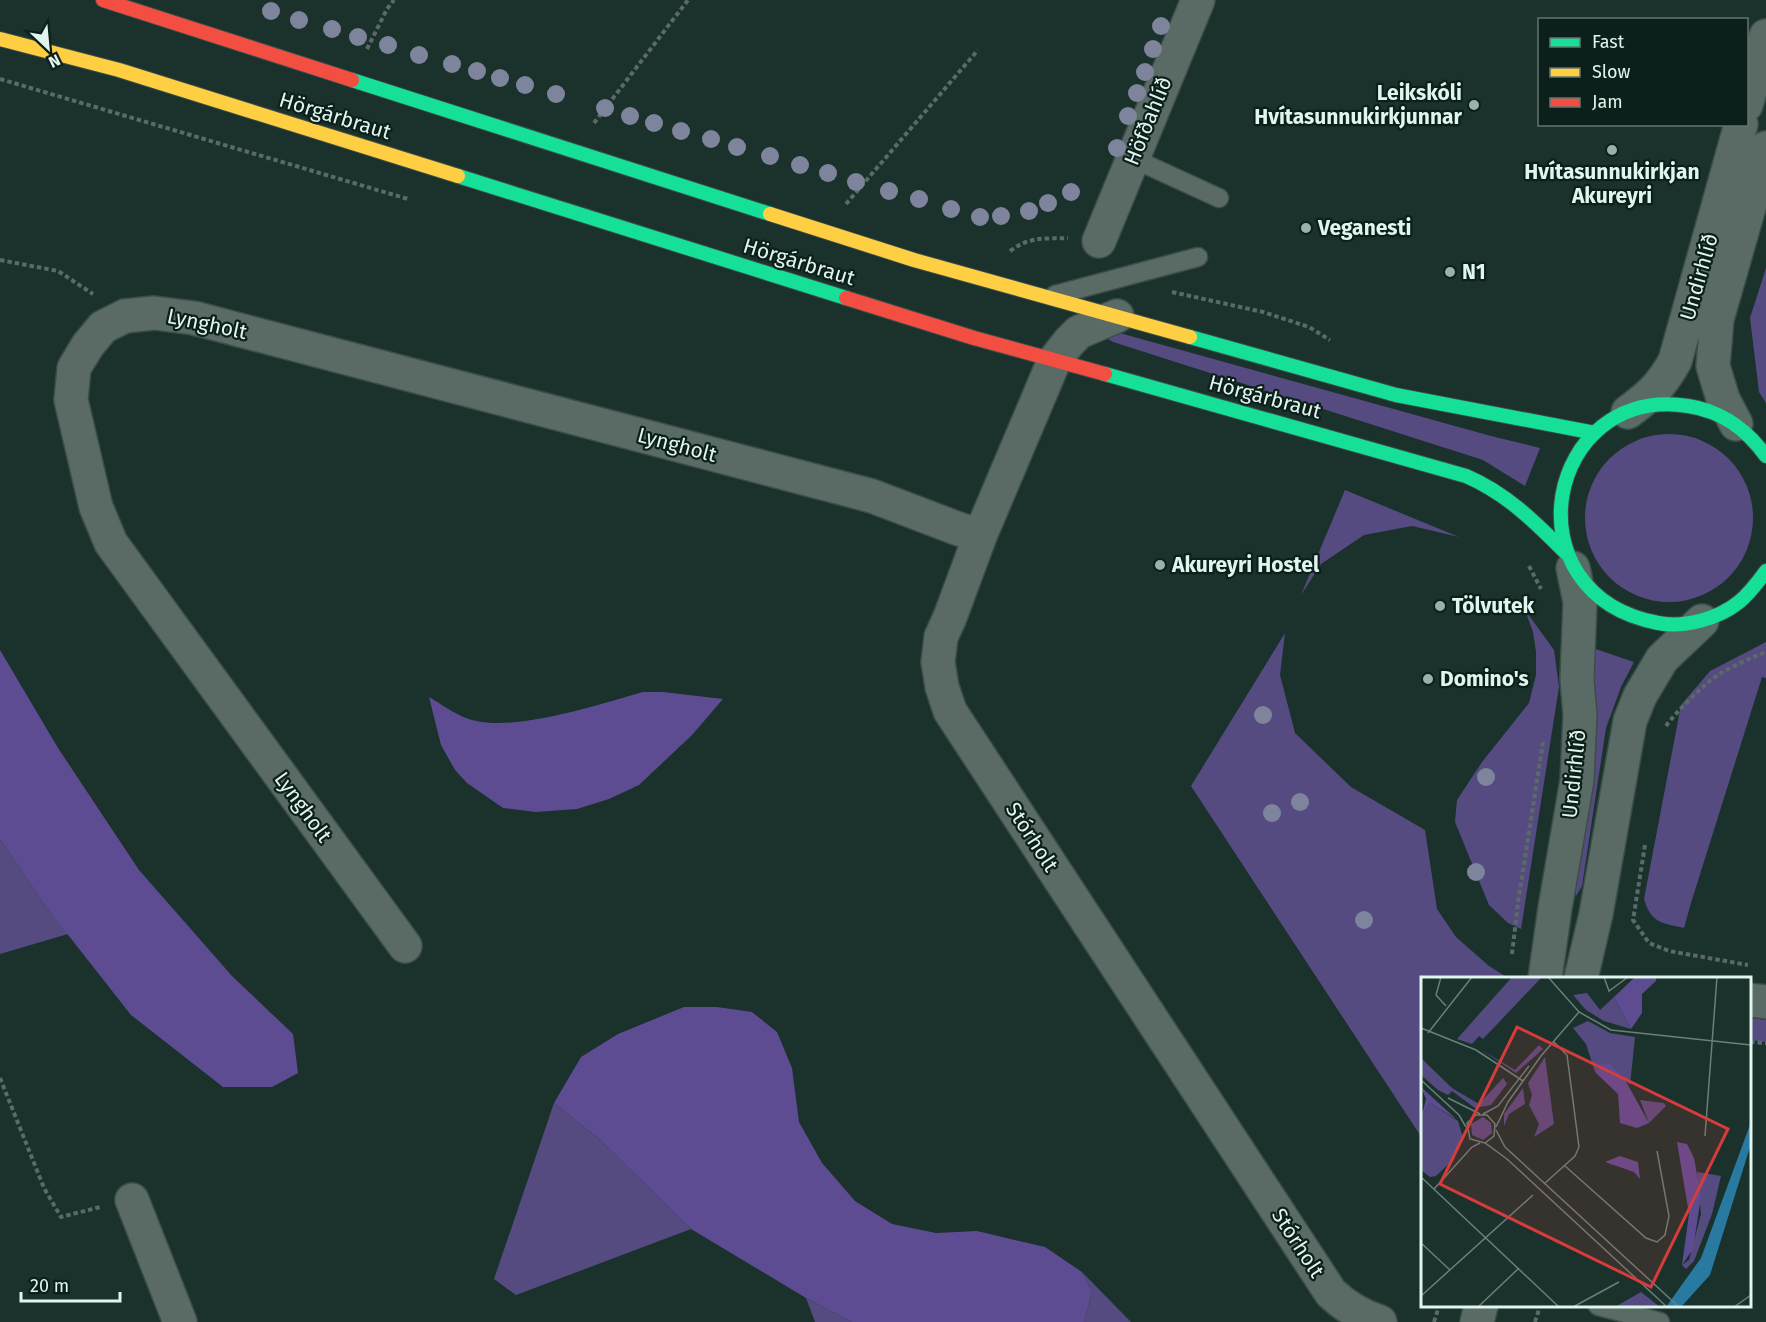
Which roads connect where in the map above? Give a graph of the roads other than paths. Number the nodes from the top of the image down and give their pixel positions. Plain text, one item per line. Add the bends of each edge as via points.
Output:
1 (103, 0) edge
2 (1198, 0) edge
3 (1766, 36) edge
4 (0, 39) edge
5 (1748, 98) edge
6 (1740, 126) edge
7 (1766, 148) edge
8 (1132, 158) junction
9 (1219, 198) dead end
10 (1099, 242) dead end
11 (1198, 257) dead end
12 (1046, 297) junction
13 (1117, 316) junction
14 (1054, 361) junction
15 (1628, 412) junction
16 (1736, 424) junction
17 (1595, 433) junction
18 (1766, 456) edge
19 (980, 536) junction
20 (1570, 561) junction
21 (1766, 572) edge
22 (1762, 597) dead end
23 (1715, 616) junction
24 (405, 946) dead end
25 (1545, 976) edge
26 (1566, 977) edge
27 (1586, 977) edge
28 (1751, 1000) edge
29 (1766, 1002) edge
30 (132, 1200) road end
31 (1481, 1307) edge
32 (1605, 1307) edge
33 (180, 1322) edge
34 (1380, 1322) edge
35 (1477, 1322) edge
36 (1660, 1322) edge

1 - 12 highway, Hörgárbraut via 914,260
2 - 8 street, Höfðahlíð
3 - 5 street
4 - 14 highway, Hörgárbraut via 110,67
6 - 15 street, Undirhlíð via 1675,362 1650,396
7 - 16 street, Undirhlíð via 1717,319 1713,366
8 - 9 lane
8 - 10 street, Höfðahlíð
11 - 12 lane
12 - 13 highway, Hörgárbraut
13 - 14 street, Stórholt via 1079,332
13 - 17 highway, Hörgárbraut via 1396,395
14 - 19 street, Stórholt
14 - 20 highway, Hörgárbraut via 1476,480 1525,512
15 - 16 highway, Hörgárbraut via 1655,404 1683,404 1711,410
15 - 17 highway, Hörgárbraut
16 - 18 highway, Hörgárbraut
17 - 20 highway, Hörgárbraut via 1570,468 1563,489 1561,532
19 - 24 street, Lyngholt via 872,496 194,318 154,313 125,316 103,327 74,368 71,400 96,507 111,543
19 - 34 street, Stórholt via 941,637 938,662 950,711 1330,1293 1347,1307
20 - 23 highway, Hörgárbraut via 1591,592 1615,611 1643,622 1672,626
20 - 25 street, Undirhlíð via 1580,602 1577,780
21 - 23 highway via 1753,590
22 - 23 highway, Hörgárbraut
23 - 27 street, Undirhlíð via 1662,659 1630,721
25 - 26 street
28 - 29 street
30 - 33 street
31 - 35 street
32 - 36 lane

